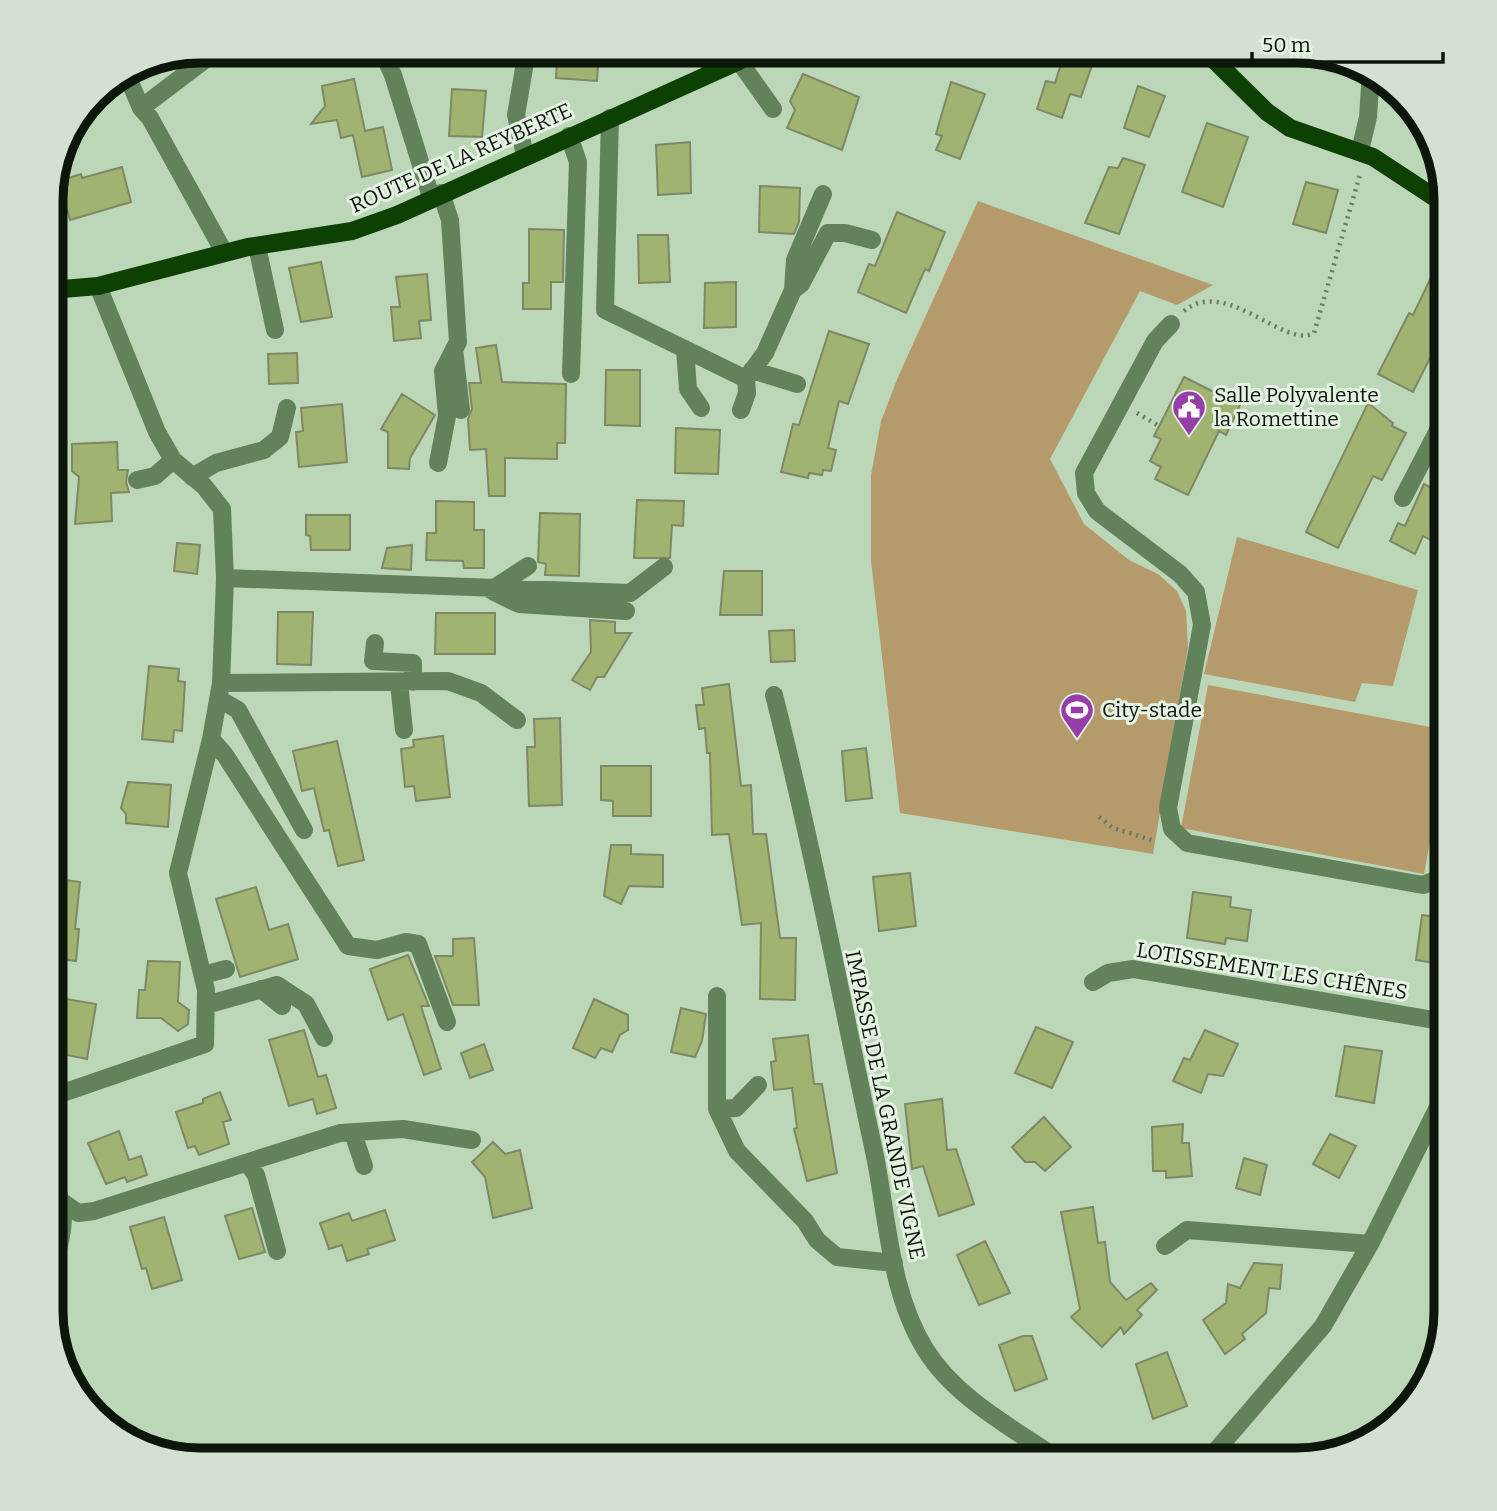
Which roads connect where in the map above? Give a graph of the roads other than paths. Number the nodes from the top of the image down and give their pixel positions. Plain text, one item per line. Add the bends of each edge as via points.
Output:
1 (200, 63) edge
2 (388, 63) edge
3 (525, 63) edge
4 (710, 63) edge
5 (732, 63) edge
6 (750, 63) edge
7 (1217, 63) edge
8 (712, 73) junction
9 (130, 82) edge
10 (1370, 84) edge
11 (141, 108) junction
12 (774, 108) dead end
13 (610, 118) junction
14 (569, 136) junction
15 (1367, 154) junction
16 (525, 156) junction
17 (824, 194) dead end
18 (436, 195) junction
19 (1434, 197) edge
20 (872, 240) dead end
21 (257, 246) junction
22 (223, 252) junction
23 (98, 286) junction
24 (63, 289) edge
25 (793, 290) junction
26 (1171, 324) road end
27 (275, 330) dead end
28 (454, 349) junction
29 (685, 349) junction
30 (571, 374) dead end
31 (749, 375) junction
32 (797, 384) dead end
33 (287, 408) dead end
34 (701, 408) dead end
35 (461, 411) dead end
36 (741, 411) dead end
37 (1434, 438) edge
38 (173, 460) junction
39 (438, 463) dead end
40 (192, 477) junction
41 (137, 480) dead end
42 (1402, 498) dead end
43 (528, 566) dead end
44 (664, 567) dead end
45 (225, 578) junction
46 (491, 590) junction
47 (626, 611) dead end
48 (375, 643) dead end
49 (406, 683) junction
50 (220, 691) junction
51 (774, 695) dead end
52 (517, 720) dead end
53 (404, 730) dead end
54 (211, 739) junction
55 (304, 830) dead end
56 (1434, 881) edge
57 (226, 969) dead end
58 (202, 975) junction
59 (1093, 982) dead end
60 (261, 989) junction
61 (717, 996) dead end
62 (206, 1005) junction
63 (282, 1006) dead end
64 (1434, 1020) edge
65 (447, 1022) dead end
66 (324, 1038) dead end
67 (758, 1085) dead end
68 (63, 1093) edge
69 (717, 1109) junction
70 (1434, 1115) edge
71 (354, 1133) junction
72 (472, 1140) dead end
73 (248, 1164) junction
74 (364, 1166) dead end
75 (64, 1203) joint
76 (63, 1220) edge
77 (1370, 1244) junction
78 (1165, 1246) dead end
79 (277, 1251) dead end
80 (894, 1263) junction
81 (1042, 1448) edge
82 (1218, 1448) edge

1 - 11 street
2 - 18 street
3 - 16 street via 516,116
4 - 8 street
5 - 8 main road, ROUTE DE LA REYBERTE
6 - 12 street
7 - 15 main road via 1290,128
8 - 13 main road, ROUTE DE LA REYBERTE
9 - 11 street
10 - 15 street
11 - 22 street
13 - 14 main road, ROUTE DE LA REYBERTE
13 - 29 street via 605,310
14 - 16 main road, ROUTE DE LA REYBERTE
14 - 30 street via 578,162
15 - 19 main road
16 - 18 main road, ROUTE DE LA REYBERTE
17 - 25 street via 795,260
18 - 21 main road, ROUTE DE LA REYBERTE via 352,231
18 - 28 street via 450,220 458,342
20 - 25 street via 828,233 801,284
21 - 22 main road, ROUTE DE LA REYBERTE
21 - 27 street
22 - 23 main road, ROUTE DE LA REYBERTE
23 - 24 main road, ROUTE DE LA REYBERTE
23 - 38 street via 157,432
25 - 31 street via 765,353
26 - 56 street via 1155,341 1084,473 1086,493 1097,511 1180,574 1196,592 1202,625 1168,808 1172,829 1188,844 1423,885
28 - 35 street
28 - 39 street via 443,371 447,416
29 - 31 street
29 - 34 street via 688,389
31 - 32 street
31 - 36 street
33 - 40 street via 279,437 264,450 216,463
37 - 42 street
38 - 40 street
38 - 41 street via 155,475
40 - 45 street via 222,509
43 - 46 street
44 - 46 street via 630,593
45 - 46 street
45 - 50 street
46 - 47 street via 519,604
48 - 49 street via 373,661 412,663
49 - 50 street
49 - 52 street via 448,681 481,693
49 - 53 street
50 - 54 street
50 - 55 street via 238,710
51 - 80 street, IMPASSE DE LA GRANDE VIGNE via 875,1156
54 - 58 street via 178,873
54 - 65 street via 348,946 377,950 406,942 418,944
57 - 58 street
58 - 62 street
59 - 64 street, LOTISSEMENT LES CHÊNES via 1108,973 1133,969
60 - 62 street
60 - 63 street
60 - 66 street via 277,985 306,1004
61 - 69 street
62 - 68 street via 205,1044
67 - 69 street via 736,1108
69 - 80 street via 737,1151 805,1221 817,1240 837,1257
70 - 77 street
71 - 72 street via 403,1129
71 - 73 street via 340,1133
71 - 74 street
73 - 75 street via 94,1210 78,1213
73 - 79 street via 256,1175
75 - 76 street
77 - 78 street via 1186,1230
77 - 82 street via 1323,1326
80 - 81 street, IMPASSE DE LA GRANDE VIGNE via 903,1307 926,1350 951,1383

